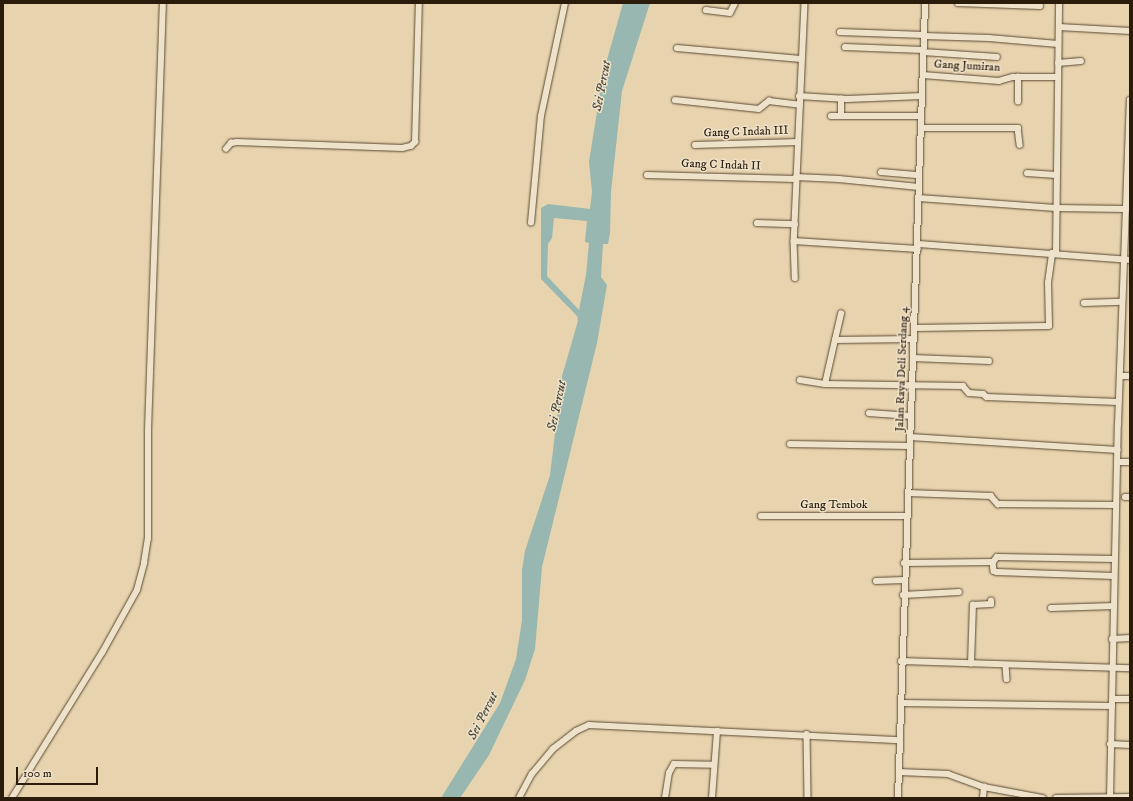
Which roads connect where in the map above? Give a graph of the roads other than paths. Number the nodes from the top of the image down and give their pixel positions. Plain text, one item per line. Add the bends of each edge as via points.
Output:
1 (163, 3) edge
2 (419, 3) edge
3 (565, 3) edge
4 (735, 3) edge
5 (805, 3) edge
6 (925, 3) edge
7 (958, 3) edge
8 (1059, 3) edge
9 (1040, 6) dead end
10 (706, 10) dead end
11 (1058, 27) junction
12 (1130, 31) edge
13 (840, 32) dead end
14 (924, 35) junction
15 (1058, 44) junction
16 (845, 47) dead end
17 (677, 48) dead end
18 (923, 51) junction
19 (997, 57) dead end
20 (801, 59) junction
21 (1081, 61) dead end
22 (1058, 63) junction
23 (923, 75) junction
24 (1018, 77) junction
25 (1058, 77) junction
26 (799, 96) junction
27 (922, 96) junction
28 (841, 99) junction
29 (675, 100) dead end
30 (1130, 100) edge
31 (1018, 102) dead end
32 (800, 105) junction
33 (832, 116) dead end
34 (841, 116) junction
35 (921, 116) junction
36 (921, 128) junction
37 (798, 142) junction
38 (695, 145) dead end
39 (1020, 145) dead end
40 (226, 149) dead end
41 (881, 172) dead end
42 (1027, 173) dead end
43 (1129, 174) edge
44 (646, 175) dead end
45 (919, 175) junction
46 (1056, 175) junction
47 (795, 178) junction
48 (919, 187) junction
49 (919, 198) junction
50 (1056, 208) junction
51 (1126, 209) junction
52 (531, 223) dead end
53 (757, 223) dead end
54 (794, 224) junction
55 (794, 241) junction
56 (919, 246) junction
57 (1054, 254) junction
58 (1127, 260) edge
59 (795, 278) dead end
60 (1084, 302) dead end
61 (1122, 302) junction
62 (841, 314) dead end
63 (915, 328) junction
64 (914, 339) junction
65 (835, 340) junction
66 (913, 358) junction
67 (989, 361) dead end
68 (1121, 376) junction
69 (1130, 376) edge
70 (800, 380) dead end
71 (825, 384) junction
72 (914, 384) junction
73 (1118, 402) junction
74 (869, 413) dead end
75 (911, 416) junction
76 (910, 437) junction
77 (790, 444) dead end
78 (910, 446) junction
79 (1118, 450) junction
80 (1118, 462) junction
81 (1130, 462) edge
82 (908, 493) junction
83 (1116, 505) junction
84 (761, 516) dead end
85 (906, 516) junction
86 (1114, 559) junction
87 (993, 562) junction
88 (904, 563) junction
89 (1114, 576) junction
90 (904, 580) junction
91 (876, 581) dead end
92 (959, 592) dead end
93 (903, 595) junction
94 (991, 601) dead end
95 (1114, 606) junction
96 (1051, 608) dead end
97 (1130, 638) edge
98 (1112, 639) junction
99 (901, 660) junction
100 (971, 664) junction
101 (1006, 665) junction
102 (1130, 668) edge
103 (1111, 669) junction
104 (1007, 679) dead end
105 (1113, 699) junction
106 (1130, 699) edge
107 (901, 703) junction
108 (1112, 706) junction
109 (717, 731) junction
110 (808, 734) junction
111 (900, 738) junction
112 (1110, 744) junction
113 (1130, 745) edge
114 (713, 765) junction
115 (899, 772) junction
116 (984, 787) junction
117 (1130, 797) edge
118 (12, 798) edge
119 (519, 798) edge
120 (665, 798) edge
121 (712, 798) edge
122 (808, 798) edge
123 (898, 798) edge
124 (984, 798) edge
125 (1043, 798) edge
126 (1056, 798) edge
127 (1110, 798) edge

1 - 118 street via 148,430 148,539 144,563 137,590 102,653
2 - 40 street via 415,142 411,146 402,148 237,142 231,143
3 - 52 street via 541,116
4 - 10 street via 730,13
5 - 20 street
6 - 14 street, Jalan Raya Deli Serdang 4
7 - 9 street
8 - 11 street
11 - 12 street
11 - 15 street
13 - 14 street
14 - 15 street
14 - 18 street, Jalan Raya Deli Serdang 4
15 - 22 street
16 - 18 street
17 - 20 street
18 - 19 street
18 - 23 street, Jalan Raya Deli Serdang 4
20 - 26 street
21 - 22 street
22 - 25 street
23 - 24 street, Gang Jumiran via 999,80
23 - 27 street, Jalan Raya Deli Serdang 4
24 - 25 street, Gang Jumiran
24 - 31 street
25 - 46 street
26 - 28 street
26 - 32 street
27 - 28 street
27 - 35 street, Jalan Raya Deli Serdang 4
28 - 34 street
29 - 32 street via 759,109 768,101
30 - 43 street
32 - 37 street
33 - 34 street
34 - 35 street
35 - 36 street, Jalan Raya Deli Serdang 4
36 - 39 street via 1019,128
36 - 45 street, Jalan Raya Deli Serdang 4
37 - 38 street, Gang C Indah III
37 - 47 street
41 - 45 street
42 - 46 street
43 - 51 street
44 - 47 street, Gang C Indah II
45 - 48 street, Jalan Raya Deli Serdang 4
46 - 50 street
47 - 48 street, Gang C Indah II via 840,179
47 - 54 street
48 - 49 street, Jalan Raya Deli Serdang 4
49 - 50 street
49 - 56 street, Jalan Raya Deli Serdang 4
50 - 51 street
50 - 57 street
51 - 58 street
53 - 54 street
54 - 55 street
55 - 56 street
55 - 59 street
56 - 57 street
56 - 63 street, Jalan Raya Deli Serdang 4
57 - 58 street
57 - 63 street via 1048,283 1049,326
58 - 61 street
60 - 61 street
61 - 68 street
62 - 65 street
63 - 64 street, Jalan Raya Deli Serdang 4
64 - 65 street
64 - 66 street, Jalan Raya Deli Serdang 4
65 - 71 street
66 - 67 street
66 - 72 street, Jalan Raya Deli Serdang 4
68 - 69 street
68 - 73 street
70 - 71 street
71 - 72 street
72 - 73 street via 963,386 970,393 983,394 988,398
72 - 75 street, Jalan Raya Deli Serdang 4
73 - 79 street
74 - 75 street
75 - 76 street, Jalan Raya Deli Serdang 4
76 - 78 street, Jalan Raya Deli Serdang 4
76 - 79 street
77 - 78 street
78 - 82 street, Jalan Raya Deli Serdang 4
79 - 80 street
80 - 81 street
80 - 83 street
82 - 83 street via 991,496 998,504
82 - 85 street, Jalan Raya Deli Serdang 4
83 - 86 street
84 - 85 street, Gang Tembok
85 - 88 street, Jalan Raya Deli Serdang 4
86 - 87 street via 997,557
86 - 89 street
87 - 88 street
87 - 89 street via 994,571 997,572
88 - 90 street, Jalan Raya Deli Serdang 4
89 - 95 street
90 - 91 street
90 - 93 street, Jalan Raya Deli Serdang 4
92 - 93 street
93 - 99 street, Jalan Raya Deli Serdang 4
94 - 100 street via 991,604 973,605
95 - 96 street
95 - 98 street
97 - 98 street
98 - 103 street
99 - 100 street
99 - 107 street, Jalan Raya Deli Serdang 4
100 - 101 street
101 - 103 street
101 - 104 street
102 - 103 street
103 - 105 street
105 - 106 street
105 - 108 street
107 - 108 street
107 - 111 street, Jalan Raya Deli Serdang 4
108 - 112 street
109 - 110 street
109 - 114 street
109 - 119 street via 585,726 549,753 532,774
110 - 111 street
110 - 122 street
111 - 115 street, Jalan Raya Deli Serdang 4
112 - 113 street
112 - 127 street
114 - 120 street via 674,764 669,773
114 - 121 street
115 - 116 street via 948,774
115 - 123 street, Jalan Raya Deli Serdang 4
116 - 124 street
116 - 125 street
117 - 127 street
126 - 127 street

